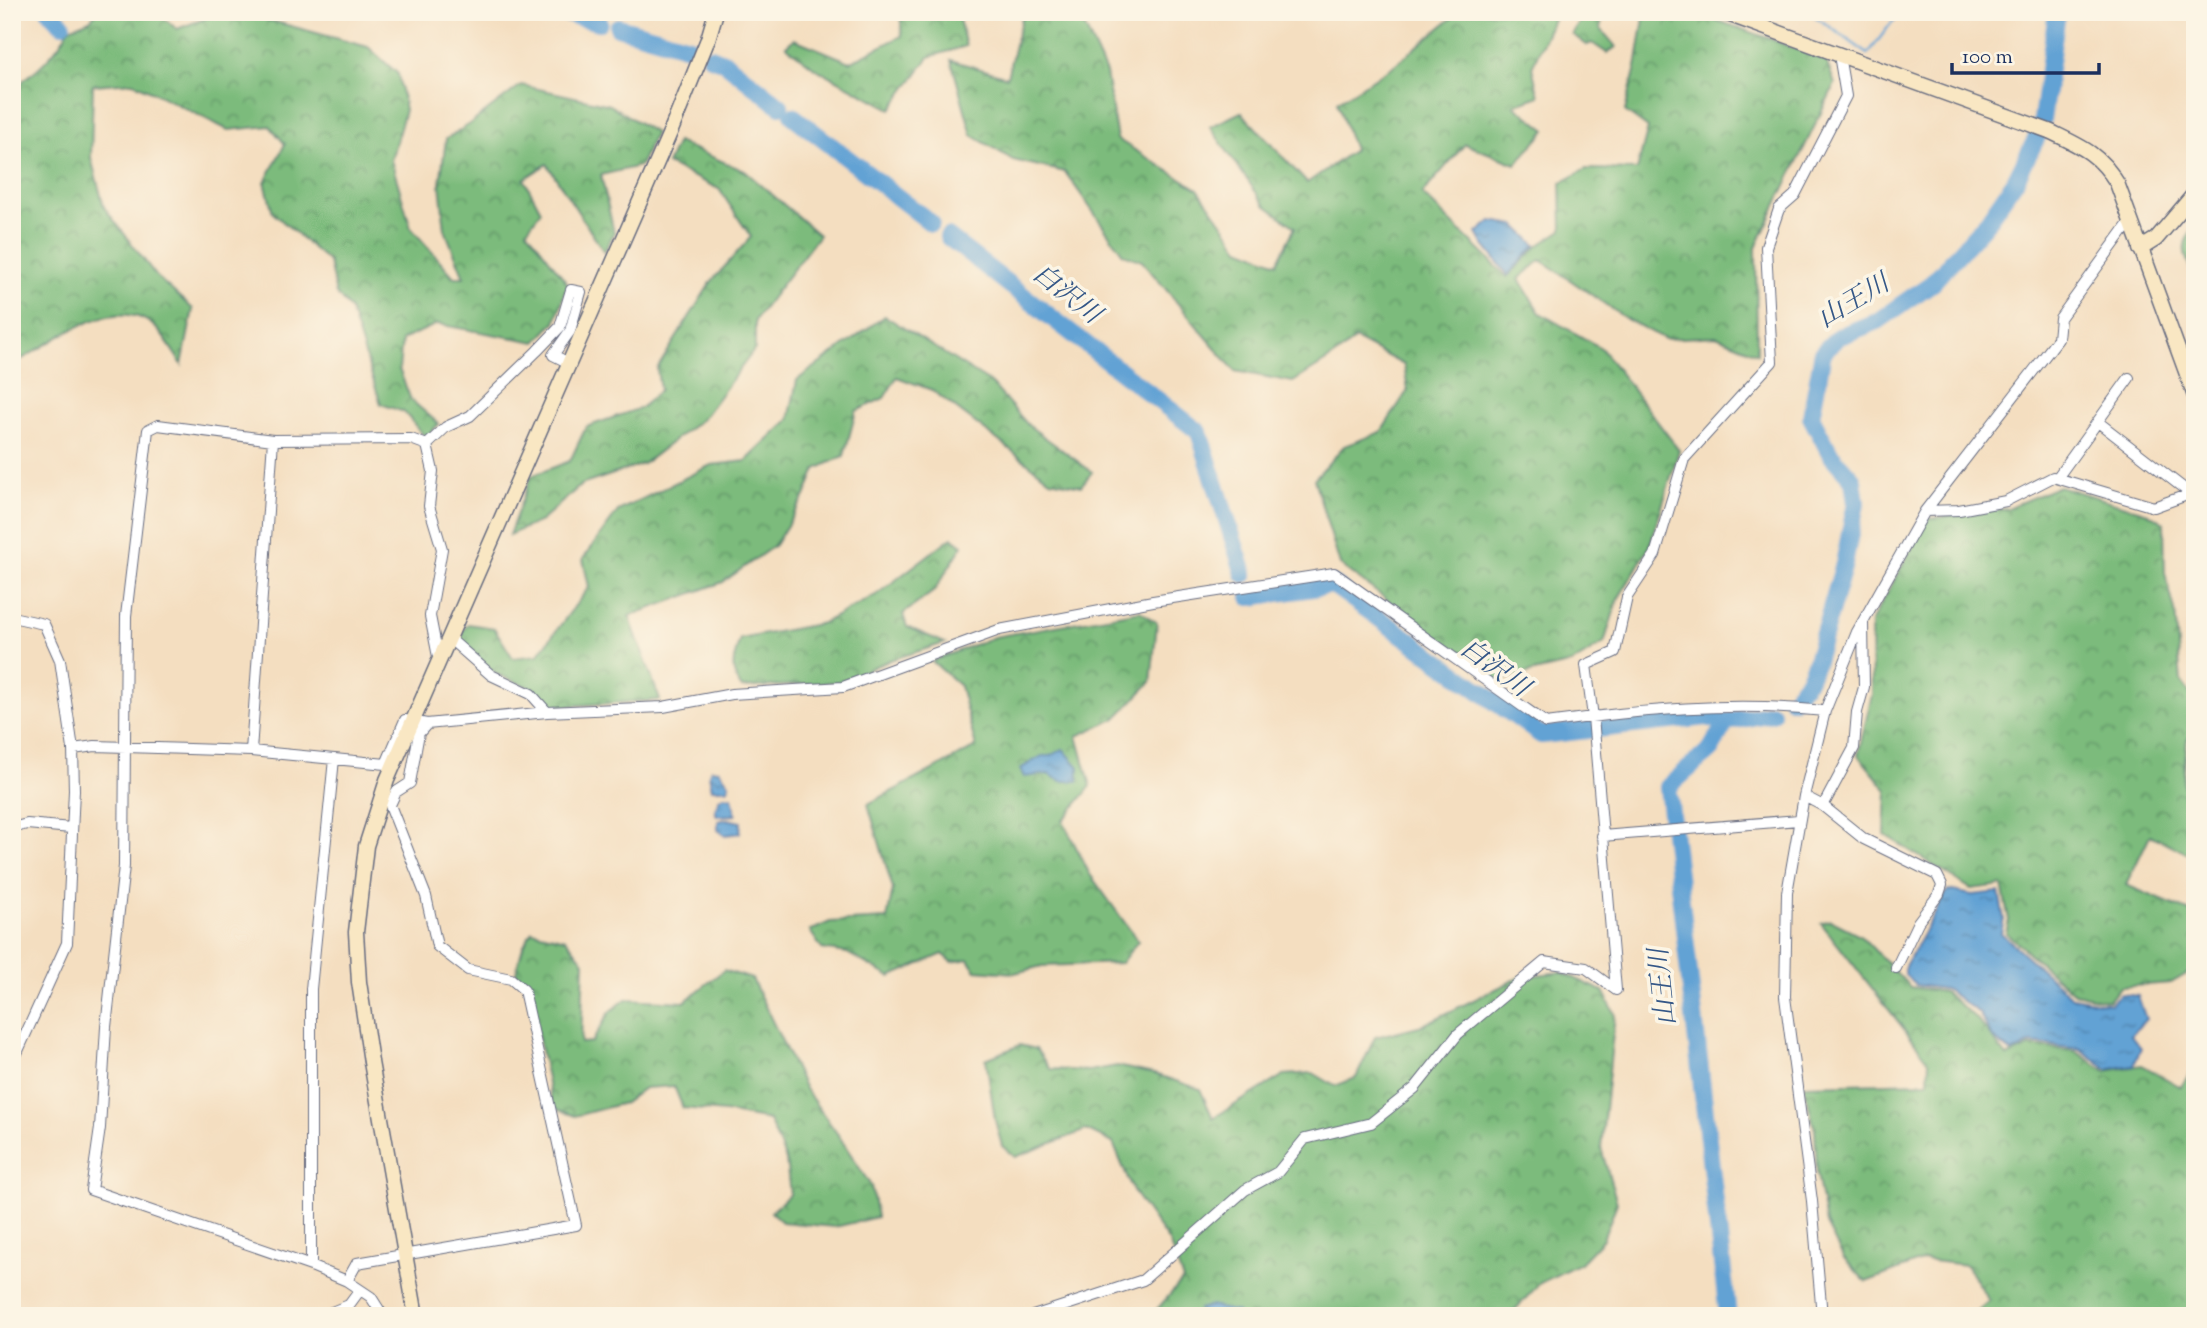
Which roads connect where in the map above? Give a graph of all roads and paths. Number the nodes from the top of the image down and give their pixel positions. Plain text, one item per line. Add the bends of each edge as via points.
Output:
1 (716, 12) edge
2 (1722, 12) edge
3 (1839, 55) junction
4 (2195, 193) edge
5 (2130, 222) junction
6 (2140, 249) junction
7 (569, 363) junction
8 (2129, 378) dead end
9 (2195, 396) edge
10 (2098, 422) junction
11 (273, 440) junction
12 (426, 445) junction
13 (2057, 478) junction
14 (2193, 493) edge
15 (1925, 511) junction
16 (12, 605) edge
17 (14, 617) edge
18 (1863, 622) junction
19 (449, 638) junction
20 (439, 663) junction
21 (1825, 711) junction
22 (547, 712) junction
23 (1593, 717) junction
24 (420, 722) junction
25 (125, 748) junction
26 (73, 749) junction
27 (251, 751) junction
28 (334, 759) junction
29 (1804, 796) junction
30 (1823, 806) junction
31 (1800, 820) junction
32 (12, 828) edge
33 (71, 828) junction
34 (1602, 835) junction
35 (1896, 968) dead end
36 (12, 1064) edge
37 (405, 1255) junction
38 (311, 1266) junction
39 (347, 1282) junction
40 (360, 1290) junction
41 (323, 1316) edge
42 (383, 1316) edge
43 (416, 1316) edge
44 (1033, 1316) edge
45 (1822, 1316) edge

1 - 7 street via 677,115
2 - 3 street
3 - 5 street via 2081,146 2100,159 2117,183
3 - 23 street via 1846,96 1795,195 1779,209 1766,247 1772,362 1684,459 1655,555 1627,597 1615,652 1586,665
4 - 6 street via 2156,239
5 - 6 street
5 - 15 street via 2060,318 2058,339
6 - 9 street
7 - 12 street via 553,355 570,331 582,292 572,290 560,327 545,343 470,415 446,427
7 - 19 street
8 - 10 street
10 - 13 street
10 - 14 street
11 - 12 street via 411,439
11 - 25 street via 158,425 148,430 127,615
11 - 27 street
12 - 20 street via 433,471 429,506 442,549 430,617
13 - 14 street via 2154,507
13 - 15 street via 2006,501
15 - 18 street
16 - 17 street
17 - 26 street via 44,624 60,660
18 - 21 street
18 - 30 street via 1864,687 1854,748
19 - 20 street
19 - 22 street via 491,675 531,694
20 - 24 street
21 - 23 street via 1727,706
21 - 29 street
22 - 23 street via 663,707 732,694 843,687 999,630 1334,573 1546,723
22 - 24 street
23 - 34 street
24 - 28 street via 405,720 386,764
24 - 37 street via 387,780 366,846 356,932 371,1062
24 - 37 street via 410,783 396,792 390,805 426,896 437,946 468,970 512,979 524,990 576,1225
25 - 26 street
25 - 27 street
25 - 38 street via 123,878 91,1190
26 - 33 street
27 - 28 street
28 - 38 street via 311,989
29 - 30 street
29 - 31 street
30 - 35 street via 1864,839 1937,876 1942,885
31 - 34 street
31 - 45 street via 1787,893 1785,997
32 - 33 street via 27,824
33 - 36 street via 67,943
34 - 44 street via 1616,990 1586,968 1544,962 1458,1034 1415,1088 1371,1123 1305,1139 1278,1171 1245,1190 1143,1280
37 - 39 street via 357,1263
37 - 43 street
38 - 39 street
39 - 40 street
40 - 41 street via 349,1305
40 - 42 street via 371,1297

